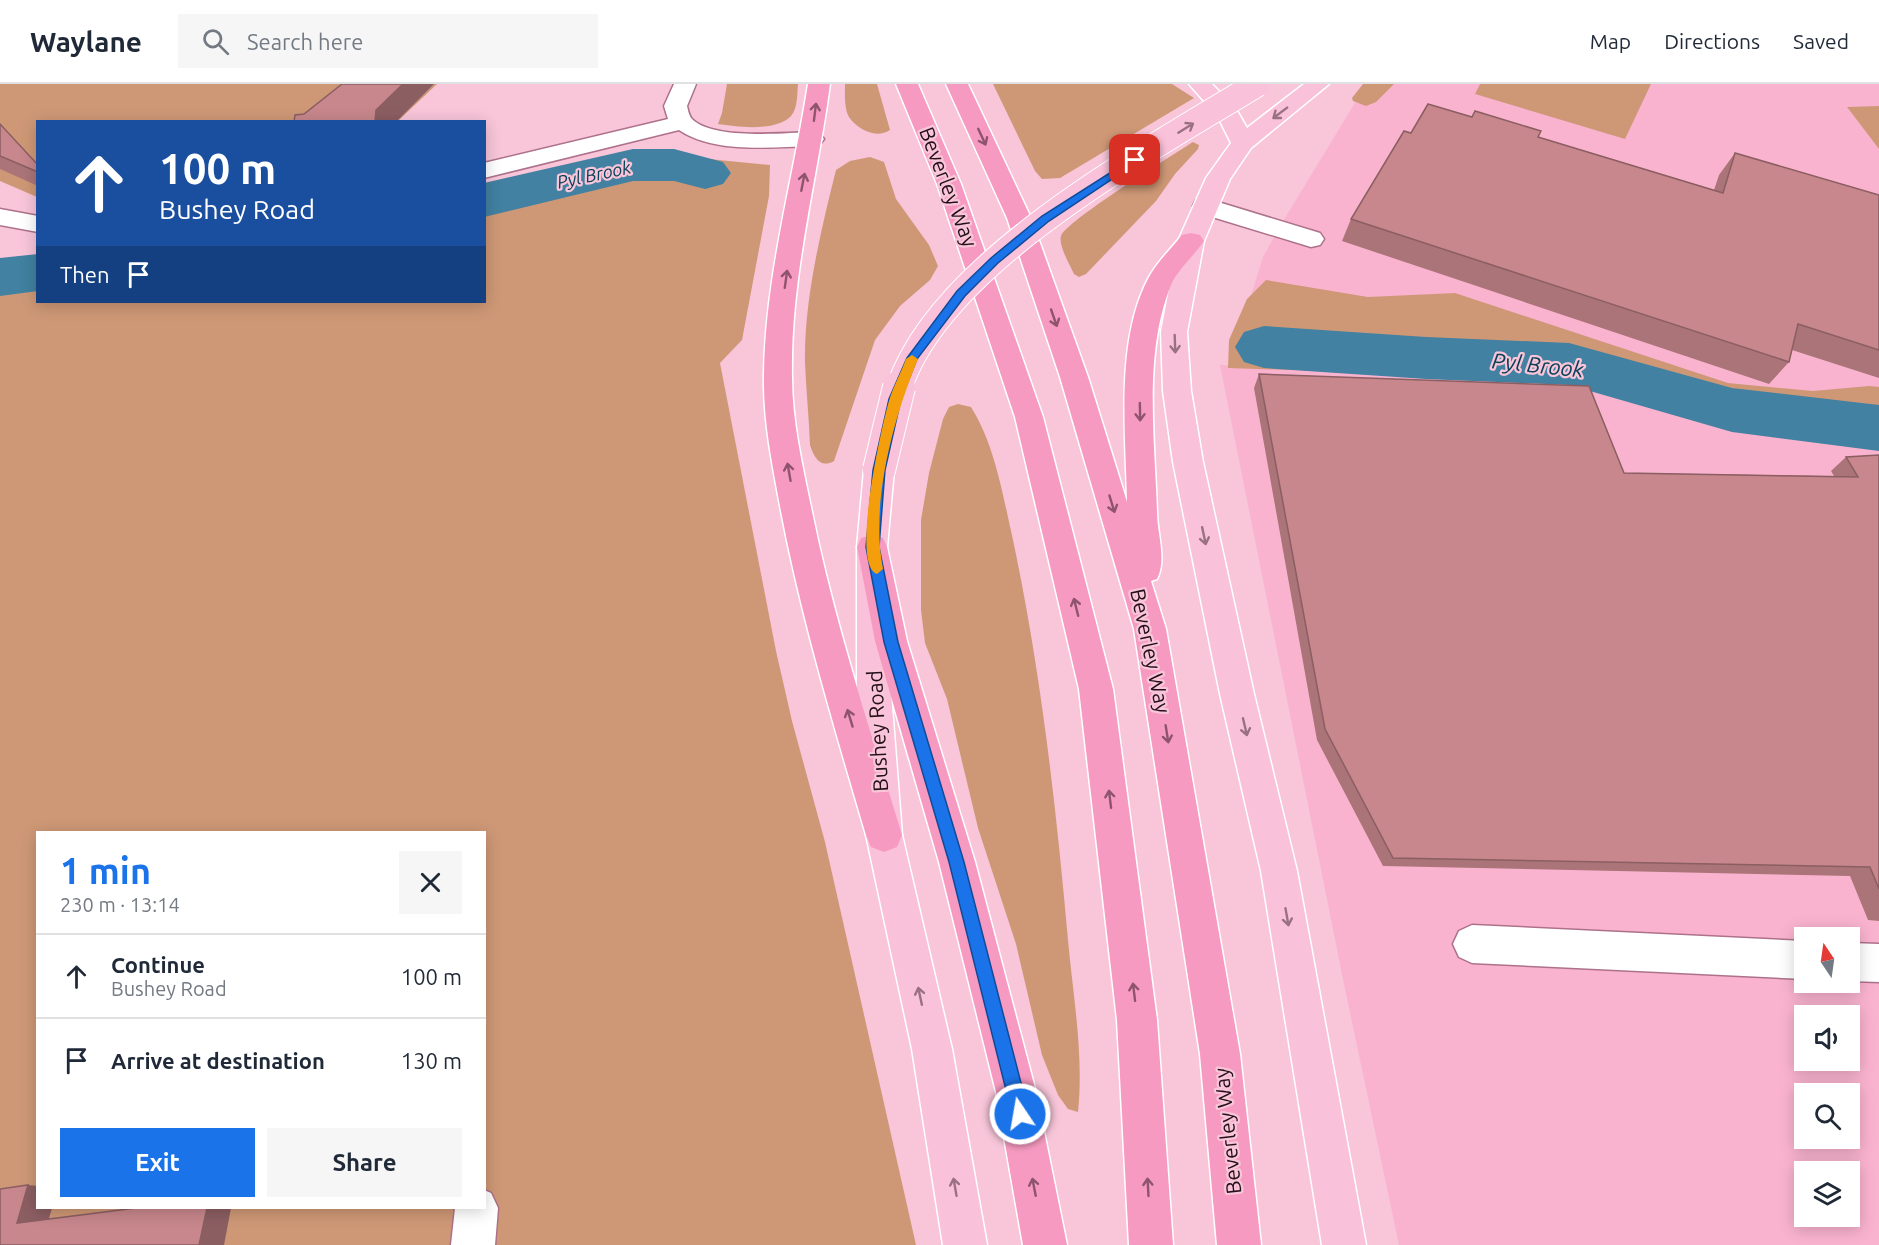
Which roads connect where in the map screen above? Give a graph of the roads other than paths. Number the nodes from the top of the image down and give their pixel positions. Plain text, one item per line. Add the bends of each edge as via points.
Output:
1 (685, 84) edge
2 (819, 84) edge
3 (907, 84) edge
4 (957, 84) edge
5 (1200, 84) edge
6 (1257, 84) edge
7 (1318, 84) edge
8 (680, 123) junction
9 (812, 139) junction
10 (1243, 143) junction
11 (486, 171) edge
12 (1205, 206) junction
13 (0, 217) edge
14 (36, 224) edge
15 (1311, 239) dead end
16 (1191, 241) junction
17 (872, 547) junction
18 (1150, 629) junction
19 (884, 834) junction
20 (1473, 944) dead end
21 (1794, 960) edge
22 (1860, 962) edge
23 (1879, 963) edge
24 (476, 1209) edge
25 (1344, 1242) edge
26 (473, 1245) edge
27 (965, 1245) edge
28 (1045, 1245) edge
29 (1151, 1245) edge
30 (1239, 1245) edge

1 - 8 lane via 675,111
9 -> 2 highway
29 -> 3 highway, Beverley Way via 1137,1020 1096,689 1029,417 950,184
4 -> 18 highway, Beverley Way via 1019,218 1074,377
5 - 10 main road via 1228,114
17 -> 6 main road, Bushey Road, bridge via 879,470 895,399 912,358 961,293 1045,219
7 -> 10 main road
8 - 9 lane via 722,139
8 - 11 lane
19 -> 9 highway via 820,618 784,444 778,353 785,278
10 - 12 main road via 1218,178
12 - 15 lane
12 - 16 main road
13 - 14 lane
16 -> 18 highway via 1160,280 1145,322 1140,408 1142,521
16 -> 25 main road via 1174,332 1177,391 1188,462 1279,871
17 - 19 main road, Bushey Road via 874,693
28 -> 17 highway via 1016,1092 957,862 891,642
18 -> 30 highway, Beverley Way via 1220,1054
27 -> 19 main road via 932,1049
20 - 21 lane
22 - 23 lane
24 - 26 lane

